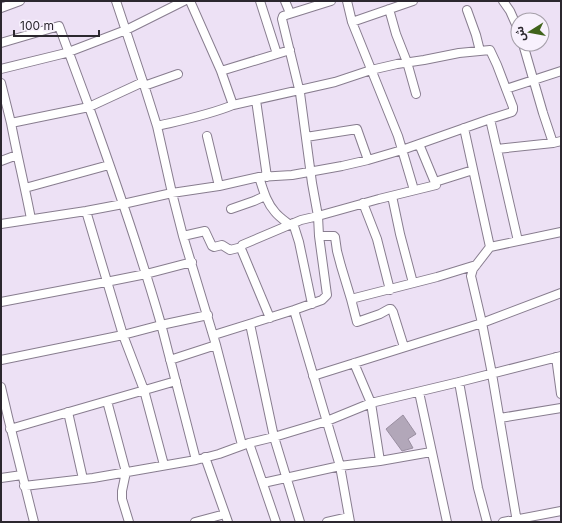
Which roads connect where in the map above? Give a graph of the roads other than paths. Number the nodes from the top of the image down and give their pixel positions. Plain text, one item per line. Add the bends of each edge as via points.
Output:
1 (20, 1) edge
2 (116, 1) edge
3 (184, 1) edge
4 (190, 1) edge
5 (260, 1) edge
6 (285, 1) edge
7 (331, 1) edge
8 (347, 1) edge
9 (413, 1) edge
10 (503, 1) edge
11 (321, 2) edge
12 (174, 3) edge
13 (1, 8) edge
14 (389, 9) junction
15 (467, 10) dead end
16 (510, 12) edge
17 (290, 13) junction
18 (352, 22) junction
19 (126, 30) junction
20 (1, 43) edge
21 (290, 50) junction
22 (480, 51) junction
23 (69, 52) junction
24 (525, 52) edge
25 (276, 54) junction
26 (407, 62) junction
27 (1, 69) edge
28 (371, 70) junction
29 (221, 71) junction
30 (561, 71) edge
31 (178, 74) dead end
32 (533, 79) junction
33 (1, 83) edge
34 (144, 84) junction
35 (506, 89) junction
36 (299, 90) junction
37 (416, 94) dead end
38 (256, 100) junction
39 (233, 105) junction
40 (89, 107) junction
41 (490, 118) junction
42 (11, 123) junction
43 (157, 126) junction
44 (464, 128) junction
45 (207, 136) dead end
46 (306, 137) junction
47 (557, 142) edge
48 (419, 144) junction
49 (497, 149) junction
50 (402, 150) junction
51 (17, 155) junction
52 (368, 160) junction
53 (1, 161) edge
54 (109, 165) junction
55 (473, 170) junction
56 (311, 172) junction
57 (264, 177) junction
58 (435, 182) junction
59 (219, 186) junction
60 (25, 188) junction
61 (414, 190) junction
62 (172, 193) junction
63 (265, 196) junction
64 (392, 196) junction
65 (363, 203) junction
66 (123, 204) junction
67 (231, 209) dead end
68 (86, 211) junction
69 (318, 216) junction
70 (31, 219) junction
71 (1, 224) edge
72 (291, 224) junction
73 (561, 232) edge
74 (183, 236) junction
75 (319, 236) junction
76 (518, 241) junction
77 (490, 247) junction
78 (241, 248) junction
79 (192, 262) junction
80 (476, 265) junction
81 (146, 274) junction
82 (107, 281) junction
83 (413, 283) junction
84 (390, 290) junction
85 (561, 293) edge
86 (351, 299) junction
87 (1, 302) edge
88 (312, 304) junction
89 (294, 310) junction
90 (208, 315) junction
91 (270, 318) junction
92 (482, 323) junction
93 (250, 324) junction
94 (161, 325) junction
95 (123, 335) junction
96 (214, 335) junction
97 (216, 345) junction
98 (404, 347) junction
99 (558, 356) edge
100 (1, 360) edge
101 (170, 360) junction
102 (354, 363) junction
103 (492, 374) junction
104 (314, 376) junction
105 (176, 381) junction
106 (458, 382) junction
107 (1, 387) edge
108 (144, 390) junction
109 (419, 392) junction
110 (561, 394) edge
111 (3, 401) edge
112 (107, 401) junction
113 (371, 403) junction
114 (561, 408) edge
115 (68, 412) junction
116 (500, 418) junction
117 (327, 421) junction
118 (7, 424) edge
119 (274, 437) junction
120 (246, 444) junction
121 (432, 452) junction
122 (201, 458) junction
123 (380, 461) junction
124 (164, 465) junction
125 (340, 466) junction
126 (126, 472) junction
127 (22, 475) junction
128 (1, 478) edge
129 (286, 478) junction
130 (83, 479) junction
131 (263, 483) junction
132 (24, 486) junction
133 (561, 511) edge
134 (226, 514) junction
135 (350, 519) edge
136 (517, 521) edge
137 (34, 522) edge
138 (129, 522) edge
139 (195, 522) edge
140 (228, 522) edge
141 (276, 522) edge
142 (300, 522) edge
143 (327, 522) edge
144 (447, 522) edge
145 (487, 522) edge
146 (503, 522) edge

1 - 13 street
2 - 19 street
3 - 12 street
4 - 29 street
5 - 25 street
6 - 17 street
7 - 11 street
8 - 18 street
9 - 14 street
10 - 16 street
11 - 17 street
12 - 19 street
14 - 18 street
14 - 26 street
15 - 22 street
17 - 21 street via 282,19
18 - 28 street
19 - 23 street
19 - 34 street
20 - 23 street via 59,26
21 - 25 street
21 - 36 street
22 - 26 street
22 - 35 street via 491,50
23 - 27 street
23 - 40 street
24 - 32 street
25 - 29 street
26 - 28 street
26 - 37 street
28 - 36 street
28 - 50 street
29 - 39 street
30 - 32 street
31 - 34 street
32 - 35 street
32 - 47 street via 543,113
33 - 42 street
34 - 40 street
34 - 43 street
35 - 41 street via 513,107 512,112
36 - 38 street
36 - 46 street
38 - 39 street
38 - 57 street
39 - 43 street
40 - 42 street
40 - 54 street
41 - 44 street
41 - 49 street
42 - 51 street
43 - 62 street
44 - 48 street
44 - 55 street
45 - 59 street
46 - 52 street via 357,129
46 - 56 street
47 - 49 street
48 - 50 street
48 - 58 street
49 - 76 street
50 - 52 street
50 - 61 street
51 - 53 street
51 - 60 street
52 - 56 street
54 - 60 street
54 - 66 street
55 - 58 street
55 - 77 street
56 - 57 street
56 - 69 street
57 - 59 street
57 - 63 street
58 - 61 street via 436,185
59 - 62 street
60 - 70 street
61 - 64 street
62 - 66 street
62 - 74 street
63 - 67 street
63 - 72 street via 276,213
64 - 65 street
64 - 83 street
65 - 69 street
65 - 84 street via 377,239
66 - 68 street
66 - 81 street
68 - 70 street
68 - 82 street
69 - 72 street
69 - 75 street
70 - 71 street
72 - 78 street via 242,245
72 - 88 street via 299,242
73 - 76 street
74 - 78 street via 205,232 214,247 222,245 230,250
74 - 79 street
75 - 86 street via 335,237
75 - 88 street via 327,295
76 - 77 street
77 - 80 street
78 - 91 street
79 - 81 street
79 - 90 street
80 - 83 street
80 - 92 street via 471,276
81 - 82 street
81 - 94 street
82 - 87 street
82 - 95 street
83 - 84 street
84 - 86 street
85 - 92 street
86 - 98 street via 357,322 391,309
88 - 89 street
89 - 91 street
89 - 104 street
90 - 94 street
90 - 96 street
91 - 93 street
92 - 98 street
92 - 103 street
93 - 96 street
93 - 119 street
94 - 95 street
94 - 101 street
95 - 100 street
95 - 108 street
96 - 97 street
97 - 101 street
97 - 120 street
98 - 102 street
99 - 103 street
99 - 110 street
101 - 105 street
102 - 104 street
102 - 113 street
103 - 106 street
103 - 116 street
104 - 117 street
105 - 108 street
105 - 122 street
106 - 109 street
106 - 145 street
107 - 111 street
108 - 112 street
108 - 124 street
109 - 113 street
109 - 121 street
111 - 118 street
112 - 115 street
112 - 126 street
113 - 117 street
113 - 123 street
114 - 116 street
115 - 118 street
115 - 130 street
116 - 136 street
117 - 119 street
117 - 125 street
118 - 127 street
119 - 120 street
119 - 129 street
120 - 122 street
120 - 131 street
121 - 123 street
121 - 144 street
122 - 124 street
122 - 134 street
123 - 125 street
124 - 126 street
125 - 129 street
125 - 135 street
126 - 130 street
126 - 138 street via 122,499
127 - 128 street
127 - 132 street
129 - 131 street
129 - 142 street
130 - 132 street
131 - 141 street
132 - 137 street
133 - 136 street
134 - 139 street
134 - 140 street
135 - 143 street
136 - 146 street

